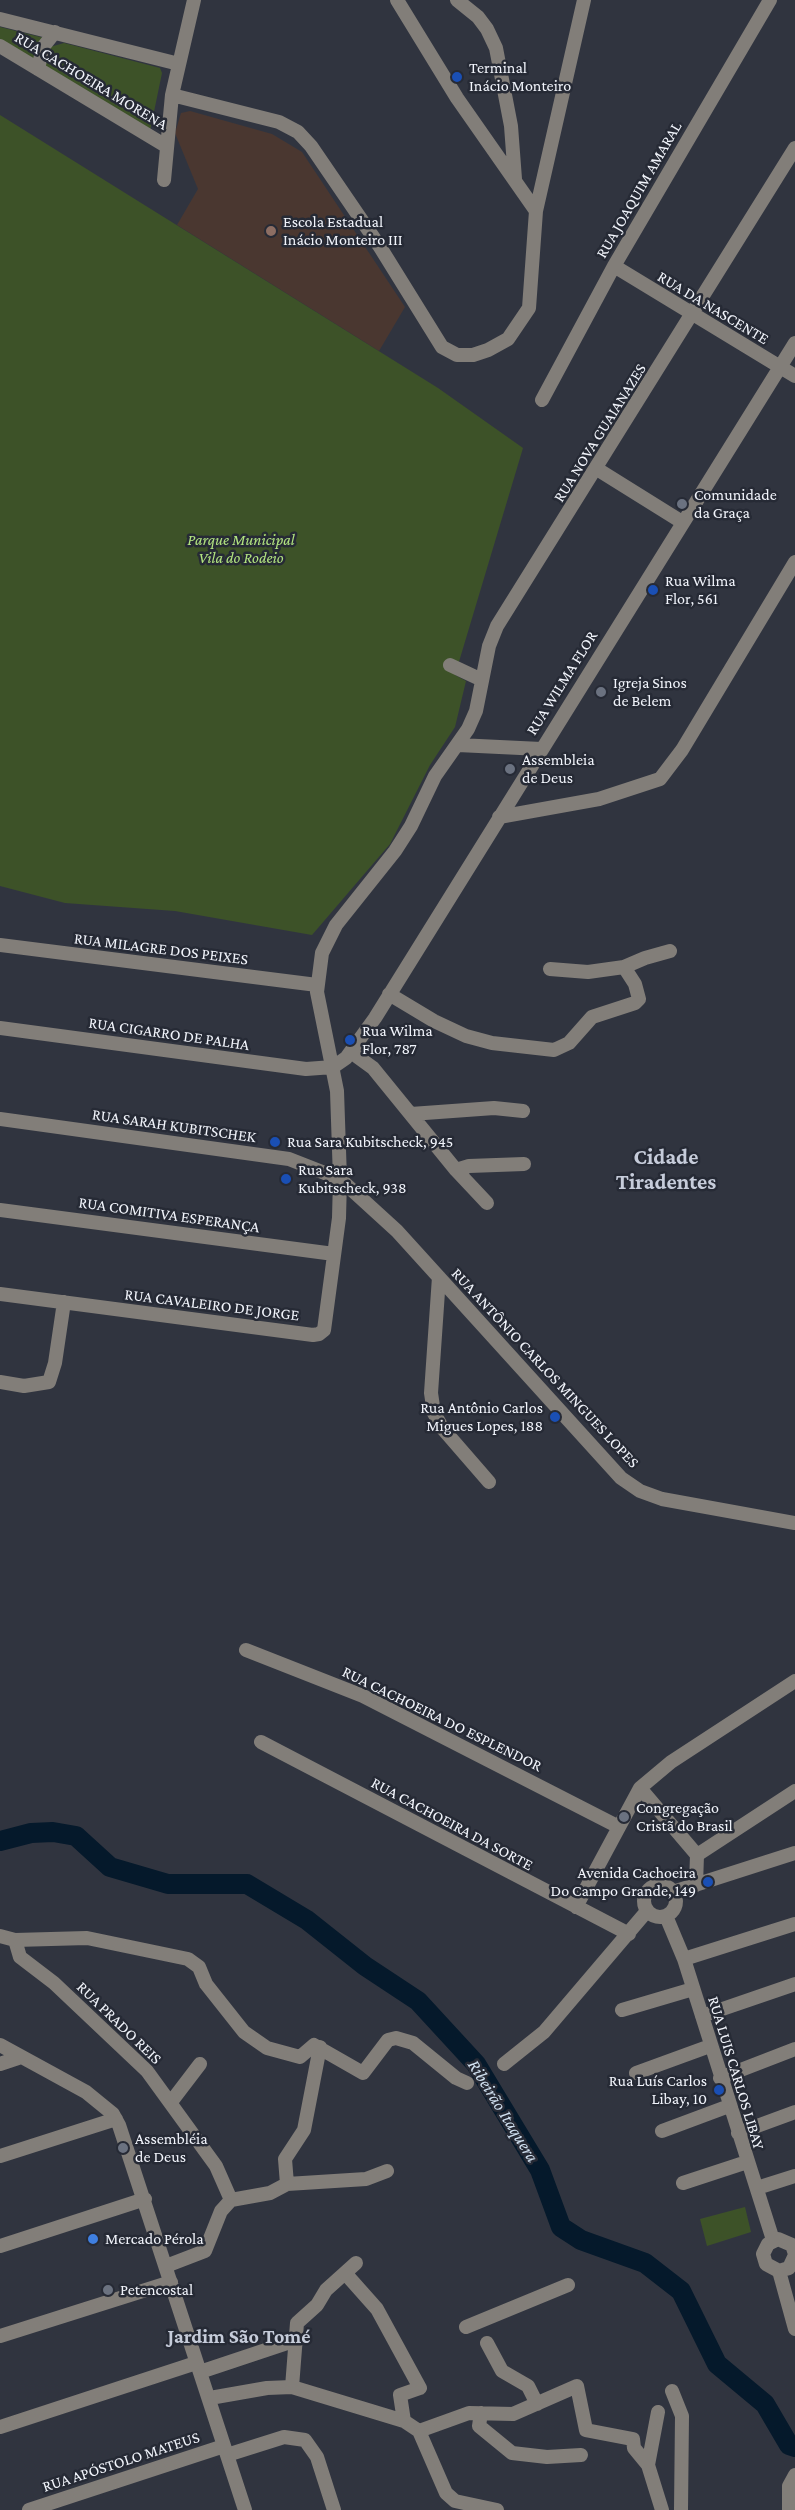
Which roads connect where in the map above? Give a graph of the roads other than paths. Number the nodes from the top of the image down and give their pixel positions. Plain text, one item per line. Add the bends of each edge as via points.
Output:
1 (194, 0) edge
2 (397, 0) edge
3 (457, 0) edge
4 (584, 0) edge
5 (770, 0) edge
6 (0, 19) edge
7 (55, 32) junction
8 (0, 46) edge
9 (179, 64) junction
10 (38, 69) junction
11 (172, 95) junction
12 (166, 146) junction
13 (795, 148) edge
14 (164, 180) dead end
15 (515, 181) junction
16 (536, 211) junction
17 (614, 266) junction
18 (692, 315) junction
19 (795, 343) edge
20 (780, 368) junction
21 (795, 376) edge
22 (542, 400) dead end
23 (597, 469) junction
24 (682, 522) junction
25 (795, 562) edge
26 (450, 665) dead end
27 (482, 680) junction
28 (458, 745) junction
29 (541, 749) junction
30 (499, 817) junction
31 (0, 945) edge
32 (670, 951) dead end
33 (624, 967) junction
34 (550, 969) dead end
35 (317, 985) junction
36 (389, 994) junction
37 (0, 1029) edge
38 (351, 1052) junction
39 (333, 1066) junction
40 (523, 1111) dead end
41 (411, 1114) junction
42 (0, 1119) edge
43 (524, 1164) dead end
44 (456, 1170) junction
45 (340, 1179) junction
46 (487, 1203) dead end
47 (0, 1210) edge
48 (334, 1254) junction
49 (439, 1277) junction
50 (0, 1294) edge
51 (64, 1302) junction
52 (0, 1382) edge
53 (489, 1482) dead end
54 (795, 1523) edge
55 (246, 1650) dead end
56 (795, 1681) edge
57 (261, 1742) dead end
58 (640, 1788) junction
59 (795, 1791) edge
60 (619, 1827) junction
61 (795, 1853) edge
62 (697, 1856) junction
63 (696, 1885) junction
64 (673, 1892) junction
65 (576, 1907) junction
66 (647, 1911) junction
67 (666, 1916) junction
68 (795, 1924) edge
69 (629, 1934) junction
70 (0, 1936) edge
71 (15, 1940) junction
72 (684, 1959) junction
73 (795, 1984) edge
74 (693, 1989) junction
75 (622, 2010) dead end
76 (702, 2016) junction
77 (0, 2045) edge
78 (710, 2046) junction
79 (321, 2048) junction
80 (795, 2049) edge
81 (21, 2056) junction
82 (0, 2064) edge
83 (200, 2064) dead end
84 (504, 2064) dead end
85 (636, 2073) dead end
86 (720, 2078) junction
87 (467, 2083) dead end
88 (171, 2102) junction
89 (729, 2106) junction
90 (795, 2112) edge
91 (116, 2119) junction
92 (662, 2131) dead end
93 (738, 2133) junction
94 (0, 2156) edge
95 (747, 2163) junction
96 (387, 2171) dead end
97 (795, 2175) edge
98 (287, 2184) junction
99 (683, 2184) dead end
100 (757, 2188) junction
101 (145, 2199) junction
102 (231, 2200) junction
103 (773, 2240) junction
104 (0, 2246) edge
105 (795, 2250) edge
106 (764, 2259) junction
107 (356, 2263) dead end
108 (750, 2264) dead end
109 (791, 2265) edge
110 (166, 2266) junction
111 (345, 2273) junction
112 (171, 2282) junction
113 (568, 2285) dead end
114 (466, 2327) dead end
115 (795, 2329) edge
116 (0, 2336) edge
117 (296, 2340) junction
118 (487, 2343) dead end
119 (198, 2368) junction
120 (292, 2387) junction
121 (672, 2391) dead end
122 (210, 2398) junction
123 (537, 2404) junction
124 (658, 2412) dead end
125 (481, 2413) junction
126 (404, 2421) junction
127 (0, 2427) edge
128 (419, 2431) junction
129 (225, 2451) junction
130 (581, 2455) dead end
131 (648, 2465) junction
132 (793, 2484) edge
133 (29, 2510) edge
134 (245, 2510) edge
135 (334, 2510) edge
136 (497, 2510) edge
137 (662, 2510) edge
138 (681, 2510) edge
139 (789, 2510) edge

1 - 9 street
2 - 15 street via 457,98
3 - 15 street via 488,29 496,48 511,126
4 - 16 street
5 - 17 street, RUA JOAQUIM AMARAL
6 - 7 street
7 - 9 street
7 - 10 street via 43,47
8 - 10 street, RUA CACHOEIRA MORENA
9 - 11 street
10 - 12 street, RUA CACHOEIRA MORENA
11 - 12 street
11 - 16 street via 279,122 298,132 380,247 431,333 450,353 465,355 488,350 507,339 521,322 532,296
12 - 14 street
13 - 18 street, RUA NOVA GUAIANAZES
15 - 16 street
17 - 18 street, RUA DA NASCENTE
17 - 22 street, RUA JOAQUIM AMARAL
18 - 20 street, RUA DA NASCENTE
18 - 23 street, RUA NOVA GUAIANAZES
19 - 20 street, RUA WILMA FLOR
20 - 21 street, RUA DA NASCENTE
20 - 24 street, RUA WILMA FLOR
23 - 24 street
23 - 27 street, RUA NOVA GUAIANAZES via 497,626
24 - 29 street, RUA WILMA FLOR
25 - 30 street via 682,750 660,779 599,799
26 - 27 street
27 - 28 street, RUA NOVA GUAIANAZES via 473,720
28 - 29 street
28 - 35 street, RUA NOVA GUAIANAZES via 435,776 395,852 336,925 322,953
29 - 30 street, RUA WILMA FLOR
30 - 36 street, RUA WILMA FLOR
31 - 35 street, RUA MILAGRE DOS PEIXES
32 - 33 street
33 - 34 street via 588,972
33 - 36 street via 635,984 637,1001 596,1015 570,1043 554,1050 466,1036
35 - 39 street, RUA CAVALEIRO DE JORGE
36 - 38 street, RUA WILMA FLOR
37 - 39 street, RUA CIGARRO DE PALHA via 306,1069
38 - 39 street, RUA WILMA FLOR
38 - 41 street via 373,1068
39 - 45 street, RUA CAVALEIRO DE JORGE
40 - 41 street via 494,1108
41 - 44 street
42 - 45 street, RUA SARAH KUBITSCHEK via 289,1159
43 - 44 street
44 - 46 street
45 - 48 street, RUA CAVALEIRO DE JORGE
45 - 49 street, RUA ANTÔNIO CARLOS MINGUES LOPES via 397,1231
47 - 48 street, RUA COMITIVA ESPERANÇA
48 - 51 street, RUA CAVALEIRO DE JORGE via 326,1322 319,1334
49 - 53 street via 431,1393 434,1413
49 - 54 street, RUA ANTÔNIO CARLOS MINGUES LOPES via 621,1478 640,1491 662,1498
50 - 51 street, RUA CAVALEIRO DE JORGE
51 - 52 street via 49,1382 24,1386
55 - 60 street, RUA CACHOEIRA DO ESPLENDOR via 363,1696
56 - 58 street via 671,1762
57 - 65 street, RUA CACHOEIRA DA SORTE
58 - 60 street
58 - 62 street
59 - 62 street
60 - 65 street
61 - 63 street
62 - 63 street
63 - 64 street
64 - 66 street via 660,1886 648,1891
64 - 67 street via 675,1905
65 - 69 street, RUA CACHOEIRA DA SORTE
66 - 67 street
66 - 69 street
67 - 72 street, RUA LUIS CARLOS LIBAY
68 - 72 street
69 - 84 street via 543,2032
70 - 71 street
71 - 79 street via 87,1938 188,1959 199,1967 206,1984 256,2042 294,2057 304,2055 310,2046
71 - 88 street, RUA PRADO REIS via 20,1957 126,2048
72 - 74 street, RUA LUIS CARLOS LIBAY
73 - 76 street
74 - 75 street
74 - 76 street, RUA LUIS CARLOS LIBAY
76 - 78 street, RUA LUIS CARLOS LIBAY
77 - 81 street
78 - 85 street
78 - 86 street, RUA LUIS CARLOS LIBAY
79 - 87 street via 363,2073 388,2040 396,2038 413,2043
79 - 98 street via 303,2130 285,2159
80 - 86 street
81 - 82 street
81 - 91 street via 86,2092
83 - 88 street
86 - 89 street, RUA LUIS CARLOS LIBAY
88 - 102 street, RUA PRADO REIS via 216,2166
89 - 92 street
89 - 93 street, RUA LUIS CARLOS LIBAY
90 - 93 street
91 - 94 street
91 - 101 street
93 - 95 street, RUA LUIS CARLOS LIBAY
95 - 99 street
95 - 100 street, RUA LUIS CARLOS LIBAY
96 - 98 street via 366,2179
97 - 100 street
98 - 102 street via 270,2193
100 - 103 street, RUA LUIS CARLOS LIBAY
101 - 104 street
101 - 110 street
102 - 110 street via 221,2211 205,2251
103 - 105 street via 783,2240
103 - 106 street via 765,2248
105 - 109 street
106 - 108 street
106 - 109 street via 769,2268
107 - 111 street
109 - 115 street
110 - 112 street
111 - 117 street via 297,2323
111 - 126 street via 377,2309 420,2388 400,2395
112 - 116 street
112 - 119 street
113 - 114 street
117 - 119 street
117 - 120 street
118 - 123 street via 502,2371 528,2386
119 - 122 street
119 - 127 street
120 - 122 street
120 - 126 street
121 - 138 street via 682,2416
122 - 129 street
123 - 125 street via 513,2414
123 - 131 street via 577,2386 586,2430 633,2439 634,2448
124 - 131 street
125 - 128 street via 469,2413
125 - 130 street via 479,2426 512,2453
126 - 128 street
128 - 136 street via 446,2493 455,2501
129 - 133 street, RUA APÓSTOLO MATEUS
129 - 134 street
129 - 135 street, RUA APÓSTOLO MATEUS via 284,2436 305,2440 317,2457
131 - 137 street
132 - 139 street

